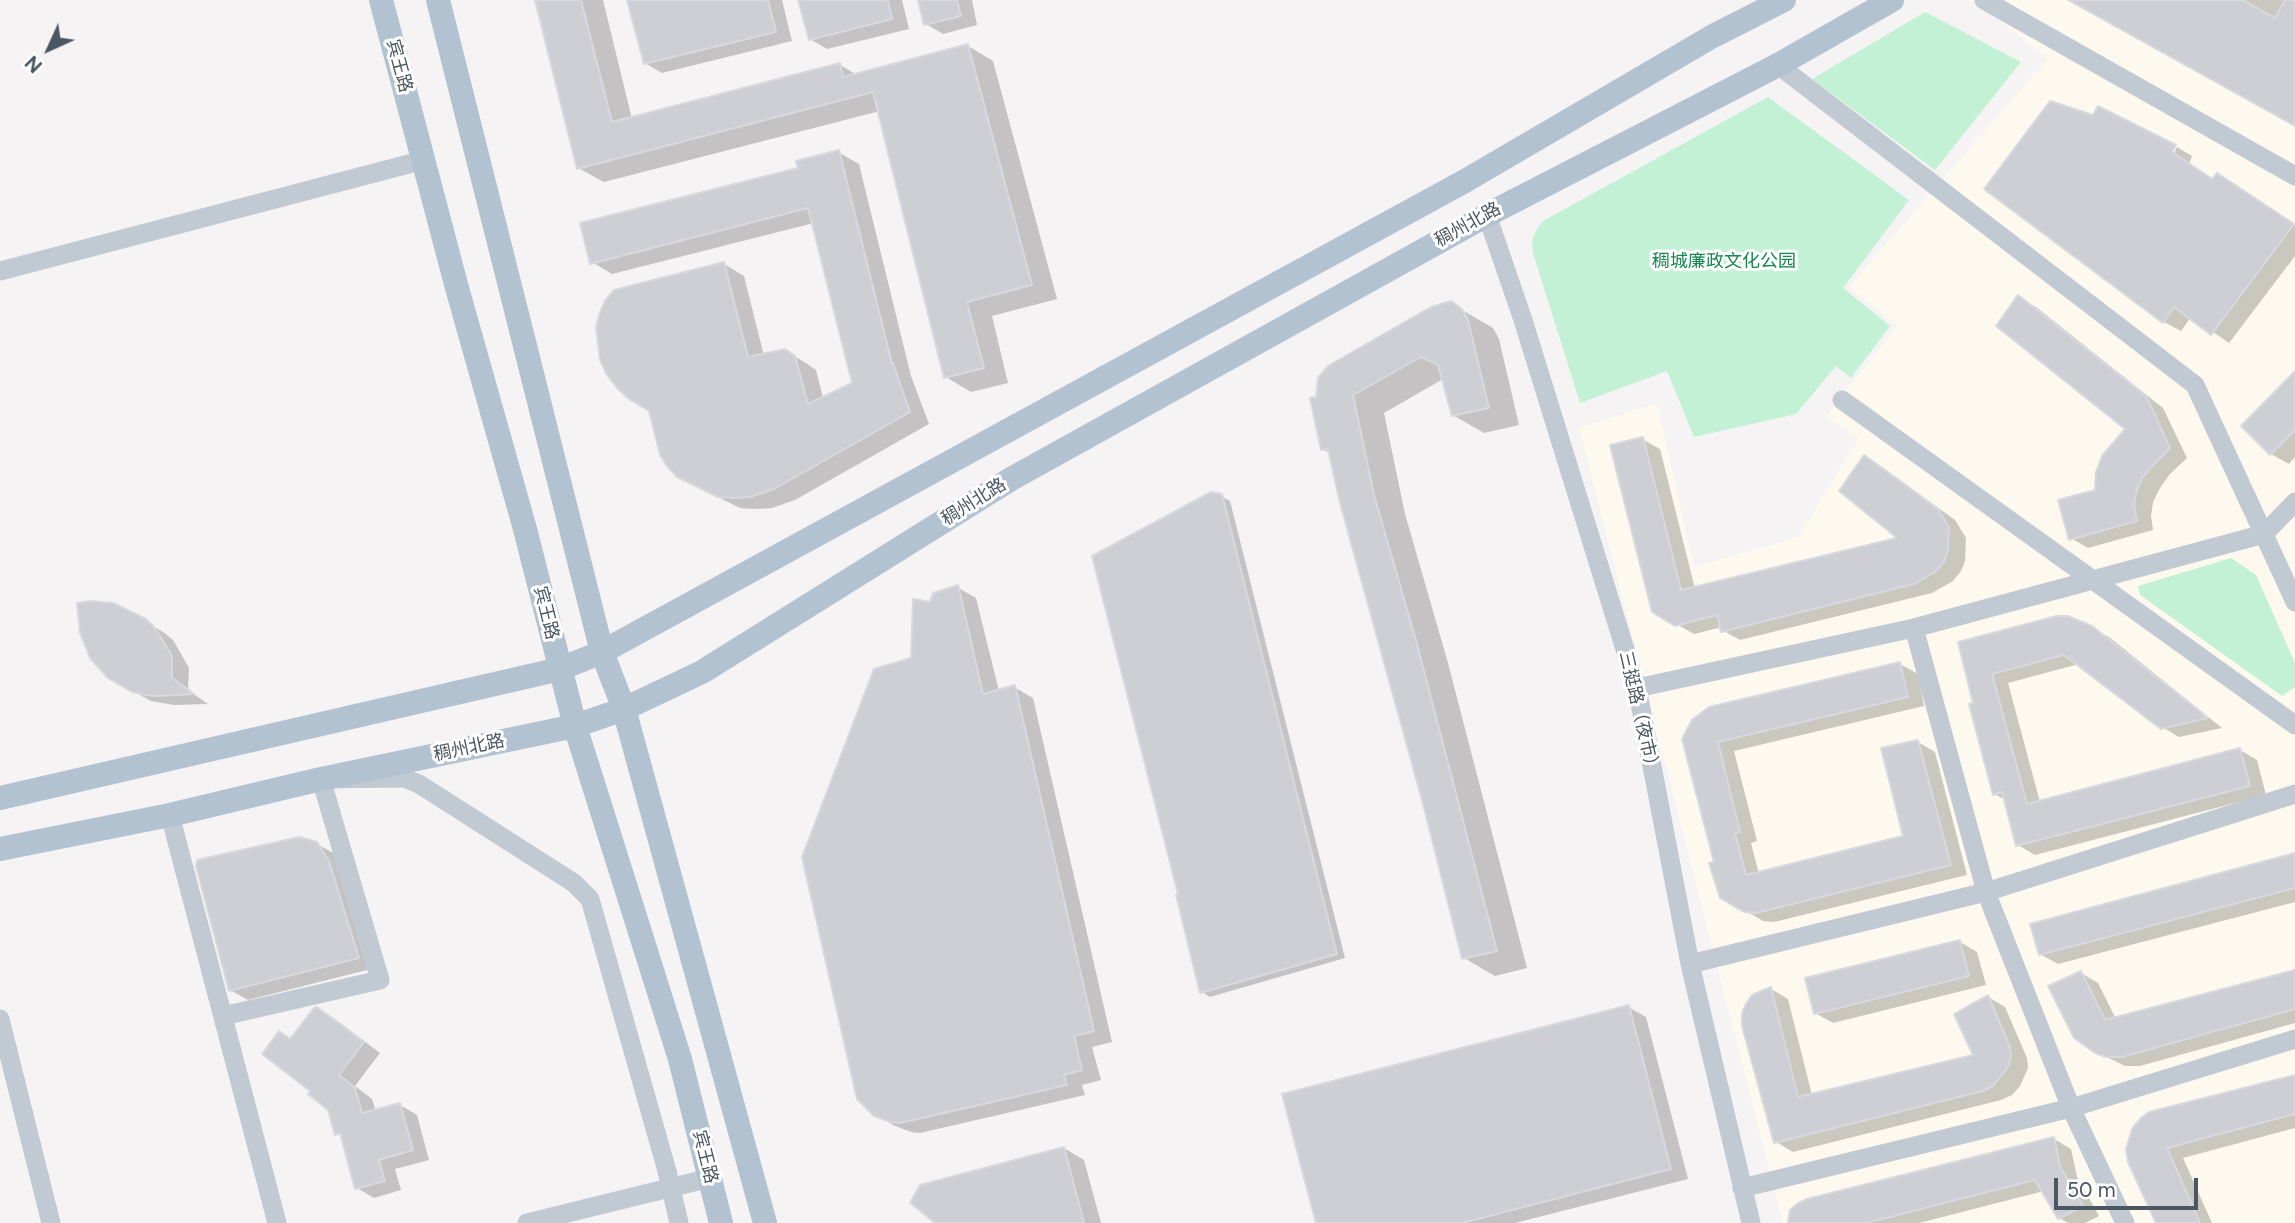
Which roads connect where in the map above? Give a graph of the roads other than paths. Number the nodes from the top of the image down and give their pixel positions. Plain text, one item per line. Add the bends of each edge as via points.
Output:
1 (381, 0) edge
2 (438, 0) edge
3 (1784, 0) edge
4 (1892, 0) edge
5 (1984, 0) edge
6 (1778, 65) junction
7 (424, 160) junction
8 (2295, 176) edge
9 (1487, 215) junction
10 (0, 271) edge
11 (1842, 400) dead end
12 (2295, 502) edge
13 (2264, 534) junction
14 (2091, 580) junction
15 (2295, 602) edge
16 (1914, 628) junction
17 (602, 652) junction
18 (560, 669) junction
19 (1637, 688) junction
20 (624, 709) junction
21 (2295, 725) edge
22 (575, 726) junction
23 (321, 779) junction
24 (2295, 794) edge
25 (0, 798) edge
26 (170, 815) junction
27 (0, 849) edge
28 (1986, 892) junction
29 (1690, 964) junction
30 (223, 1016) junction
31 (0, 1019) edge
32 (2295, 1039) edge
33 (4, 1054) edge
34 (2071, 1108) junction
35 (710, 1178) junction
36 (671, 1188) junction
37 (1742, 1188) junction
38 (676, 1222) edge
39 (51, 1223) edge
40 (277, 1223) edge
41 (527, 1223) edge
42 (721, 1223) edge
43 (765, 1223) edge
44 (1751, 1223) edge
45 (2125, 1223) edge

1 - 7 main road, 宾王路
2 - 17 main road
3 - 17 main road via 1713,36 1465,181
4 - 6 main road, 稠州北路
5 - 8 street
6 - 9 main road, 稠州北路
6 - 13 street via 2195,385
7 - 10 street
7 - 18 main road, 宾王路
9 - 19 street, 三挺路（夜市）
9 - 20 main road, 稠州北路 via 1011,479 702,672
11 - 14 street
12 - 13 street
13 - 14 street
13 - 15 street
14 - 16 street
14 - 21 street
16 - 19 street
16 - 28 street
17 - 18 main road
17 - 20 main road
18 - 22 main road, 宾王路
18 - 25 main road
19 - 29 street, 三挺路（夜市）
20 - 22 main road, 稠州北路
20 - 43 main road
22 - 23 main road, 稠州北路
22 - 35 main road, 宾王路 via 680,1059
23 - 26 main road, 稠州北路
23 - 30 street via 380,979
23 - 36 street via 404,778 419,784 584,891 590,899
24 - 28 street
26 - 27 main road, 稠州北路
26 - 30 street
28 - 29 street
28 - 34 street
29 - 37 street, 三挺路（夜市）
30 - 40 street
31 - 33 street
32 - 34 street
33 - 39 street
34 - 37 street
34 - 45 street
35 - 36 street
35 - 42 main road, 宾王路
36 - 38 street
36 - 41 street
37 - 44 street, 三挺路（夜市）

